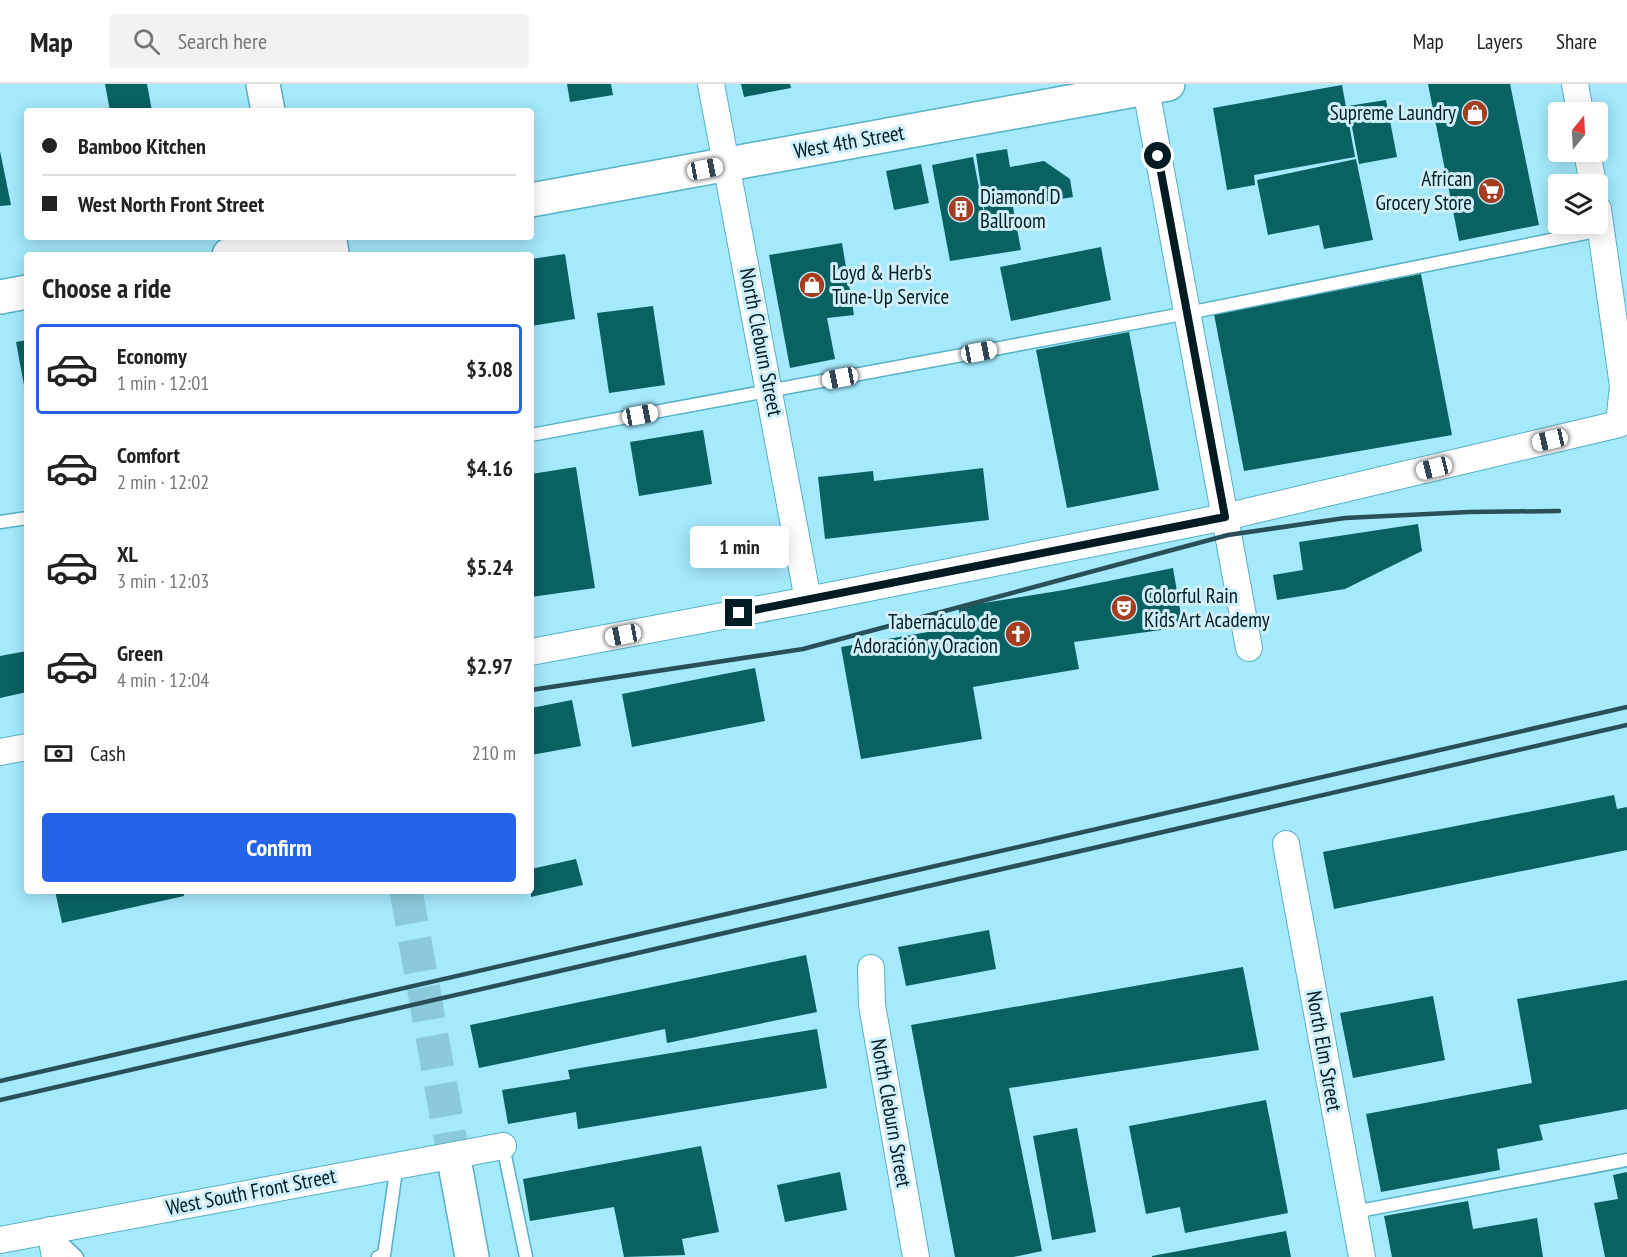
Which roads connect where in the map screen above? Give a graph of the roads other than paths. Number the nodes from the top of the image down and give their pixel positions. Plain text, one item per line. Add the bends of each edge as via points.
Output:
1 (263, 84) edge
2 (711, 84) edge
3 (1575, 84) edge
4 (1153, 85) edge
5 (1578, 102) edge
6 (267, 108) edge
7 (727, 165) junction
8 (534, 199) edge
9 (1548, 232) edge
10 (1601, 234) edge
11 (316, 240) edge
12 (292, 245) edge
13 (250, 252) edge
14 (24, 293) edge
15 (0, 297) edge
16 (1188, 313) junction
17 (770, 391) junction
18 (534, 434) edge
19 (1225, 517) junction
20 (24, 518) edge
21 (0, 522) edge
22 (808, 600) junction
23 (1250, 648) dead end
24 (534, 651) edge
25 (24, 748) edge
26 (0, 752) edge
27 (1286, 844) dead end
28 (871, 968) dead end
29 (503, 1146) joint
30 (1627, 1160) edge
31 (397, 1164) junction
32 (456, 1170) tunnel mouth
33 (1354, 1212) junction
34 (50, 1230) junction
35 (0, 1240) edge
36 (55, 1257) edge
37 (77, 1257) edge
38 (378, 1257) edge
39 (472, 1257) edge
40 (526, 1257) edge
41 (916, 1257) edge
42 (1362, 1257) edge

1 - 6 main road
2 - 7 street, North Cleburn Street
3 - 5 street
4 - 7 main road, West 4th Street
4 - 16 street
7 - 8 main road, West 4th Street
7 - 17 street, North Cleburn Street
9 - 16 lane
10 - 19 street via 1623,386 1619,424
11 - 12 main road
12 - 13 main road
14 - 15 main road
16 - 17 lane
16 - 19 street
17 - 18 lane
17 - 22 street, North Cleburn Street
19 - 22 street
19 - 23 street
20 - 21 lane
22 - 24 street
25 - 26 street
27 - 33 street, North Elm Street
28 - 41 street, North Cleburn Street via 872,1005
29 - 31 street, West South Front Street
29 - 40 lane
30 - 33 lane
31 - 34 street, West South Front Street
31 - 38 lane via 384,1255
32 - 39 main road
33 - 42 street, North Elm Street
34 - 35 street, West South Front Street
34 - 36 street
34 - 37 lane

